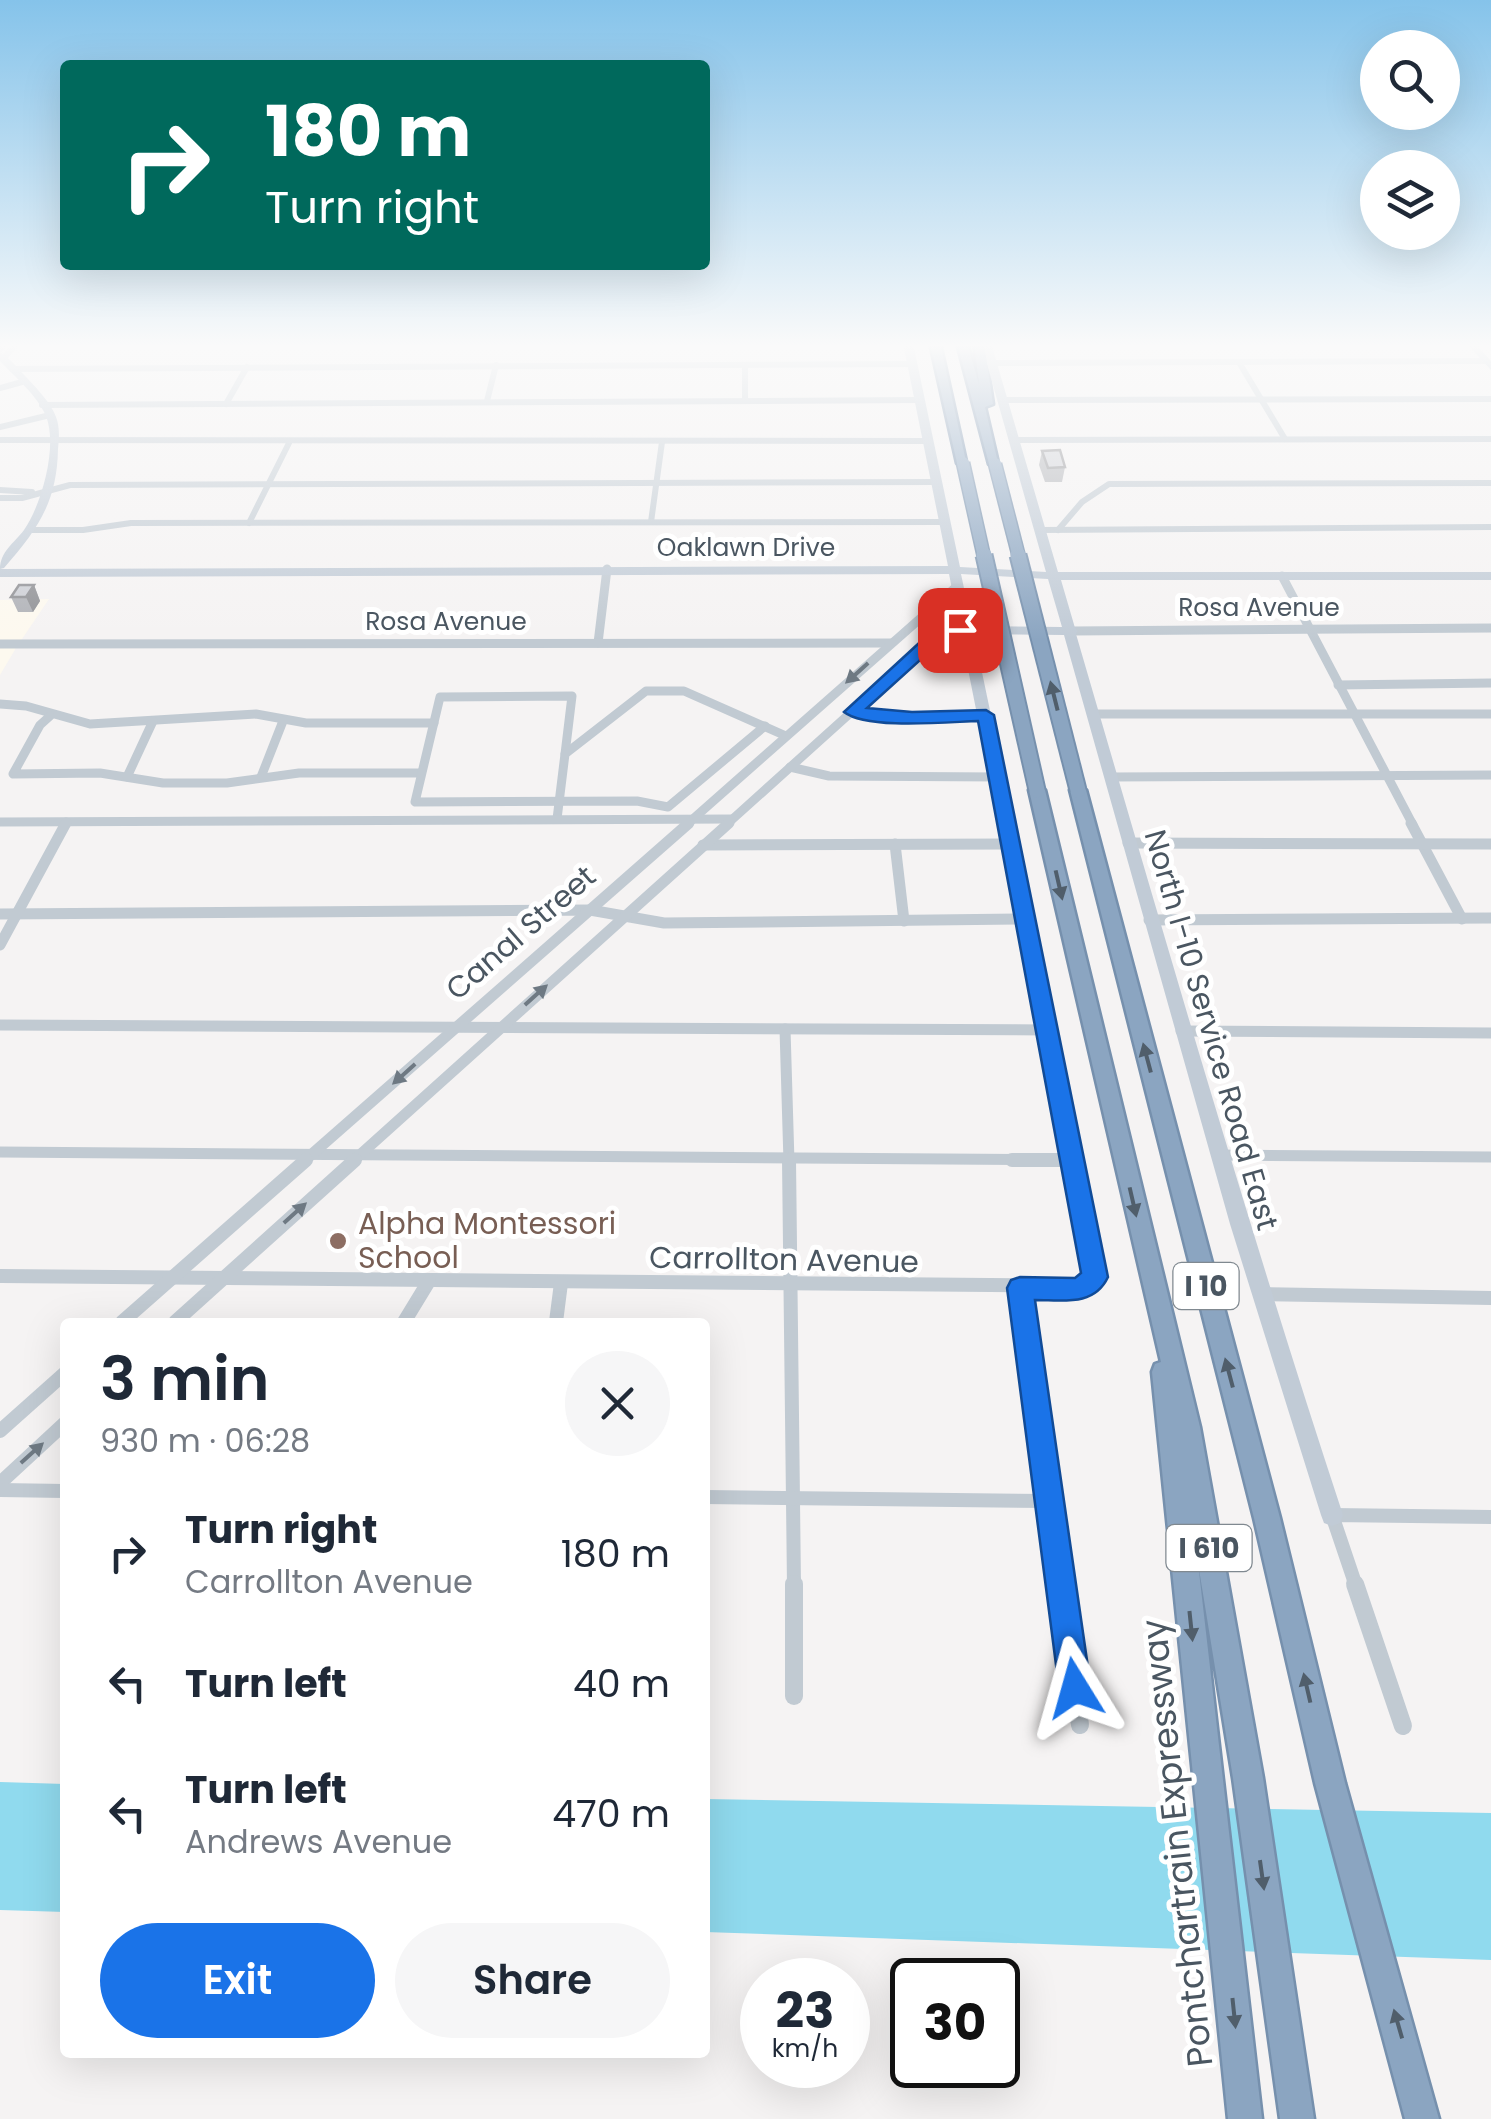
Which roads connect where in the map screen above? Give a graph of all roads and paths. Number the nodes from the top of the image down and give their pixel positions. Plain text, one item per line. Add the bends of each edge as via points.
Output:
1 (928, 441) edge
2 (33, 442) edge
3 (662, 442) junction
4 (692, 442) edge
5 (958, 442) edge
6 (989, 442) edge
7 (1016, 442) edge
8 (53, 443) junction
9 (289, 443) junction
10 (656, 482) junction
11 (936, 482) junction
12 (1491, 482) edge
13 (268, 484) junction
14 (0, 490) edge
15 (51, 490) junction
16 (36, 493) junction
17 (0, 498) edge
18 (249, 522) junction
19 (651, 522) junction
20 (944, 522) junction
21 (1491, 527) edge
22 (31, 530) junction
23 (1049, 530) junction
24 (0, 565) edge
25 (608, 569) junction
26 (0, 573) edge
27 (1055, 576) junction
28 (1282, 576) junction
29 (1491, 576) edge
30 (956, 578) junction
31 (1491, 628) edge
32 (1310, 629) junction
33 (966, 630) junction
34 (1072, 630) junction
35 (891, 642) junction
36 (598, 643) junction
37 (0, 644) edge
38 (1491, 683) edge
39 (1338, 685) junction
40 (0, 704) edge
41 (852, 712) junction
42 (1093, 714) junction
43 (1353, 714) junction
44 (1491, 714) edge
45 (986, 715) junction
46 (50, 716) junction
47 (154, 720) junction
48 (283, 720) junction
49 (434, 722) junction
50 (766, 726) junction
51 (786, 736) junction
52 (565, 754) junction
53 (790, 768) junction
54 (420, 773) junction
55 (1491, 774) edge
56 (1385, 775) junction
57 (260, 776) junction
58 (126, 777) junction
59 (999, 777) junction
60 (1110, 777) junction
61 (559, 802) junction
62 (692, 819) junction
63 (732, 819) junction
64 (557, 820) junction
65 (0, 822) edge
66 (66, 822) junction
67 (895, 844) junction
68 (1012, 844) junction
69 (1128, 844) junction
70 (1424, 844) junction
71 (1491, 844) edge
72 (703, 846) junction
73 (590, 910) junction
74 (0, 914) edge
75 (17, 914) junction
76 (624, 916) junction
77 (1491, 918) edge
78 (1028, 919) junction
79 (1462, 919) junction
80 (904, 920) junction
81 (1150, 920) junction
82 (0, 946) edge
83 (0, 1026) edge
84 (455, 1029) junction
85 (499, 1029) junction
86 (786, 1029) junction
87 (1050, 1030) junction
88 (1181, 1032) junction
89 (1491, 1033) edge
90 (0, 1152) edge
91 (312, 1155) junction
92 (359, 1155) junction
93 (1218, 1155) junction
94 (1491, 1157) edge
95 (790, 1158) junction
96 (1075, 1160) junction
97 (0, 1276) edge
98 (172, 1278) junction
99 (223, 1278) junction
100 (429, 1281) junction
101 (561, 1283) junction
102 (793, 1285) junction
103 (1087, 1286) joint
104 (1020, 1288) junction
105 (1258, 1294) junction
106 (1491, 1298) edge
107 (127, 1318) edge
108 (179, 1318) edge
109 (406, 1318) edge
110 (557, 1318) edge
111 (1161, 1320) junction
112 (60, 1377) edge
113 (60, 1428) edge
114 (0, 1431) edge
115 (0, 1486) edge
116 (60, 1491) edge
117 (710, 1496) edge
118 (793, 1497) junction
119 (1048, 1501) junction
120 (1332, 1514) junction
121 (1491, 1517) edge
122 (794, 1696) dead end
123 (1080, 1725) dead end
124 (1404, 1726) dead end
125 (1245, 2119) edge
126 (1297, 2119) edge
127 (1422, 2119) edge

1 - 11 street
2 - 8 street
3 - 4 street
3 - 9 street
3 - 10 street
5 -> 111 highway, I 10, bridge
127 -> 6 highway, I 10, bridge via 1330,1783
7 - 23 street, North I-10 Service Road East
8 - 9 street
8 - 15 street
9 - 13 street
10 - 11 street
10 - 13 street
10 - 19 street
11 - 20 street
12 - 23 street via 1105,485
13 - 15 street
13 - 18 street
14 - 16 street
15 - 16 street
15 - 22 street
16 - 17 street
18 - 19 street
18 - 22 street
19 - 20 street
20 - 30 street
21 - 23 street
22 - 24 street
23 - 27 street, North I-10 Service Road East
25 - 26 street, Oaklawn Drive
25 - 30 street, Oaklawn Drive
25 - 36 street
27 - 28 street, Oaklawn Drive
27 - 30 street, Oaklawn Drive
27 - 34 street, North I-10 Service Road East
28 - 29 street, Oaklawn Drive
28 - 32 street
30 - 33 street
30 - 35 street, Canal Street
31 - 32 street, Rosa Avenue
32 - 34 street, Rosa Avenue
32 - 39 street
33 - 34 street, Rosa Avenue
33 - 41 street, Canal Street via 936,637
33 - 45 street
34 - 42 street, North I-10 Service Road East
35 - 36 street, Rosa Avenue
35 -> 51 street, Canal Street
36 - 37 street, Rosa Avenue
38 - 39 street
39 - 43 street
40 - 46 street
41 - 45 street
41 - 53 street, Canal Street
42 - 43 street
42 - 60 street, North I-10 Service Road East
43 - 44 street
43 - 56 street
45 - 59 street
46 - 47 street via 90,724
46 - 58 street via 14,774
47 - 48 street via 256,714
47 - 58 street
48 - 49 street
48 - 57 street
49 - 52 street via 440,697 572,696
49 - 54 street
50 - 51 street
50 - 52 street via 684,691 646,691
50 - 61 street via 674,805
51 - 62 street, Canal Street
52 - 61 street
53 - 59 street via 830,776
53 - 63 street, Canal Street
54 - 57 street
54 - 61 street via 415,802
55 - 56 street
56 - 60 street
56 - 70 street
57 - 58 street via 227,783
59 - 68 street
60 - 69 street, North I-10 Service Road East
61 - 64 street
62 - 63 street
62 - 64 street
62 - 73 street, Canal Street
63 - 72 street, Canal Street
64 - 66 street
65 - 66 street
66 - 75 street
67 - 68 street
67 - 72 street
67 - 80 street
68 - 78 street
69 - 70 street
69 - 81 street, North I-10 Service Road East
70 - 71 street
70 - 79 street
72 - 76 street, Canal Street
73 - 75 street
73 - 76 street
73 - 84 street, Canal Street
74 - 75 street
75 - 82 street
76 - 80 street via 664,922
85 -> 76 street, Canal Street
77 - 79 street
78 - 80 street
78 - 87 street
79 - 81 street
81 - 88 street, North I-10 Service Road East
83 - 84 street
84 - 85 street
84 -> 91 street, Canal Street
85 - 86 street
85 - 92 street, Canal Street
86 - 87 street
86 - 95 street
87 - 96 street
88 - 89 street
88 - 93 street, North I-10 Service Road East
90 - 91 street
91 - 92 street
91 - 98 street, Canal Street
92 - 95 street
99 -> 92 street, Canal Street
93 - 94 street
93 - 105 street, North I-10 Service Road East
95 - 96 street
95 - 102 street
96 - 103 street via 1095,1277
97 - 98 street, Carrollton Avenue
98 - 99 street, Carrollton Avenue
98 - 107 street, Canal Street
99 - 100 street, Carrollton Avenue
99 - 108 street, Canal Street
100 - 101 street, Carrollton Avenue
100 - 109 street
101 - 102 street, Carrollton Avenue
101 - 110 street
102 - 104 street, Carrollton Avenue
102 - 118 street
103 - 104 street, Carrollton Avenue
104 - 119 street
105 - 106 street
105 - 120 street, North I-10 Service Road East
111 -> 125 highway, Pontchartrain Expressway / I 10
111 -> 126 highway, I 610 via 1188,1426 1248,1778
112 - 114 street
115 -> 113 street
115 - 116 street
117 - 118 street
118 - 119 street
118 - 122 street
119 - 123 street
120 - 121 street
120 - 124 street, North I-10 Service Road East

